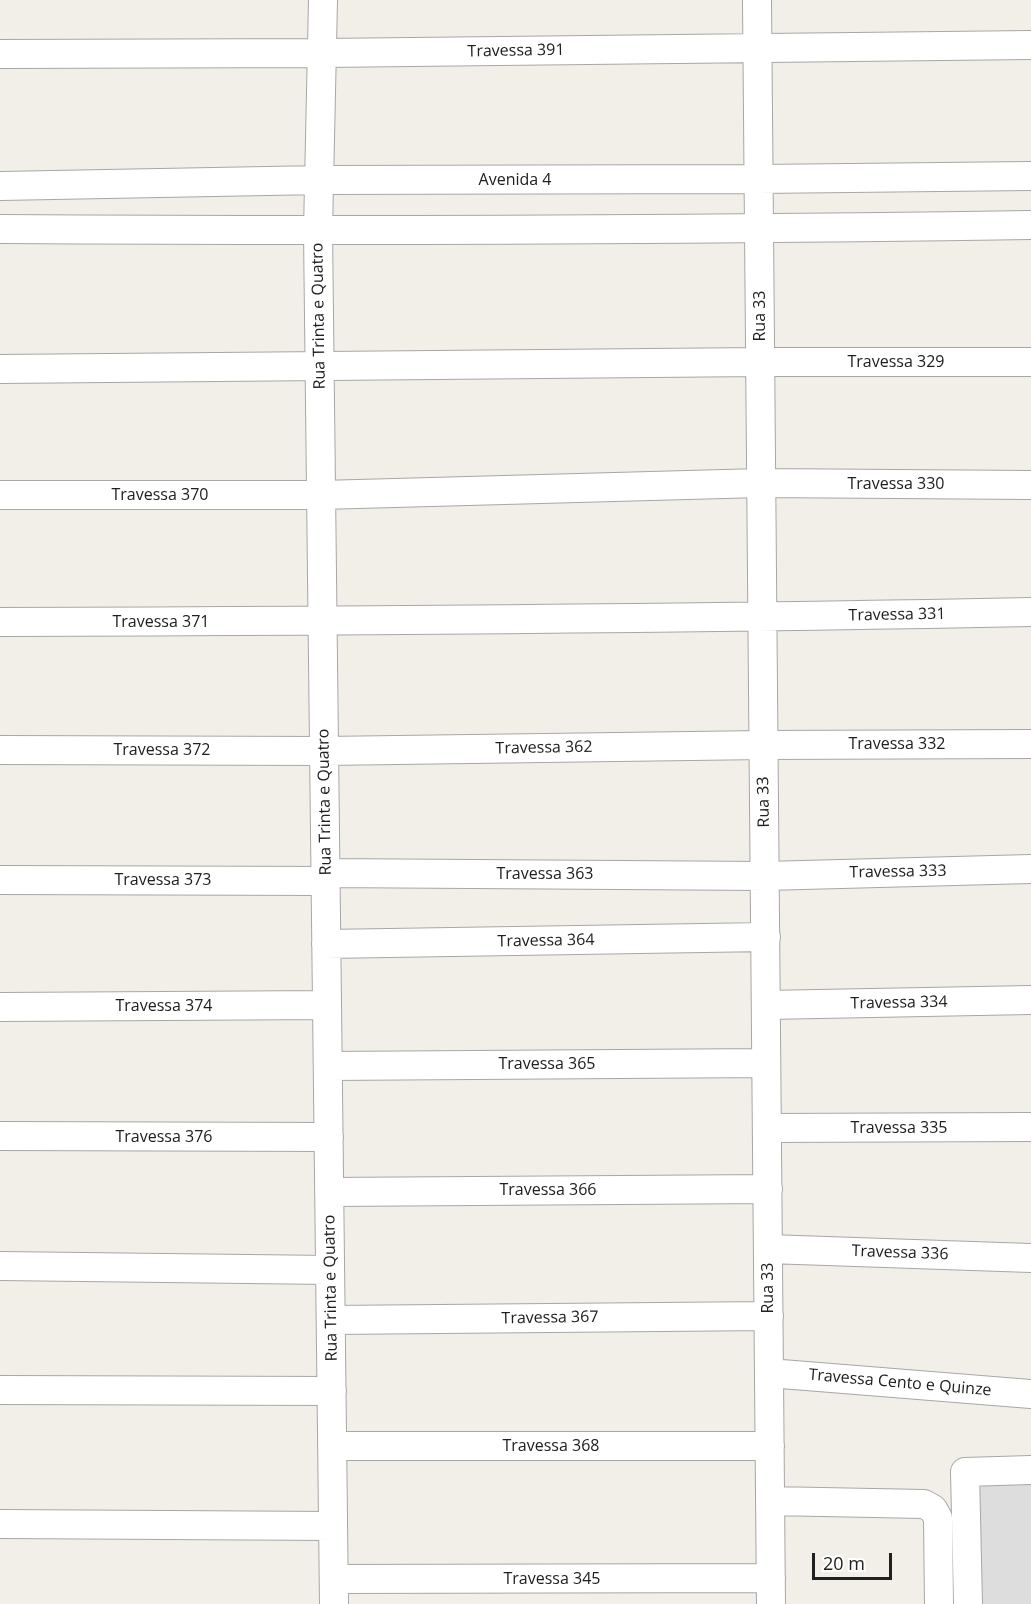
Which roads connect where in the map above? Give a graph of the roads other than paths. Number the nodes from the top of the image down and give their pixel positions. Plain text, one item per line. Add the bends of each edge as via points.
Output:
1 (323, 0) edge
2 (757, 0) edge
3 (1031, 45) edge
4 (758, 49) junction
5 (323, 53) junction
6 (0, 54) edge
7 (1031, 176) edge
8 (759, 179) junction
9 (320, 180) junction
10 (0, 186) edge
11 (1031, 225) edge
12 (0, 229) edge
13 (760, 229) junction
14 (318, 231) junction
15 (760, 362) junction
16 (1031, 362) edge
17 (319, 367) junction
18 (0, 369) edge
19 (761, 483) junction
20 (1031, 485) edge
21 (0, 495) edge
22 (321, 495) junction
23 (1031, 612) edge
24 (762, 617) junction
25 (323, 621) junction
26 (0, 622) edge
27 (1031, 744) edge
28 (764, 745) junction
29 (0, 750) edge
30 (324, 751) junction
31 (1031, 869) edge
32 (765, 876) junction
33 (326, 877) junction
34 (0, 880) edge
35 (766, 937) junction
36 (326, 944) junction
37 (1031, 1000) edge
38 (327, 1005) junction
39 (766, 1005) junction
40 (0, 1007) edge
41 (766, 1063) junction
42 (328, 1066) junction
43 (1031, 1127) edge
44 (767, 1128) junction
45 (0, 1136) edge
46 (329, 1137) junction
47 (768, 1189) junction
48 (329, 1192) junction
49 (768, 1249) junction
50 (1031, 1258) edge
51 (0, 1266) edge
52 (330, 1270) junction
53 (769, 1316) junction
54 (331, 1320) junction
55 (769, 1373) junction
56 (0, 1390) edge
57 (332, 1391) junction
58 (1031, 1394) edge
59 (332, 1446) junction
60 (770, 1446) junction
61 (1031, 1470) edge
62 (770, 1501) junction
63 (0, 1524) edge
64 (333, 1526) junction
65 (334, 1591) edge
66 (771, 1591) edge
67 (939, 1604) edge
68 (968, 1604) edge

1 - 5 street, Rua Trinta e Quatro
2 - 4 street, Rua 33
3 - 4 street, Travessa 391
4 - 5 street, Travessa 391
4 - 8 street, Rua 33
5 - 6 street, Travessa 391
5 - 9 street, Rua Trinta e Quatro
7 - 8 street, Avenida 4
8 - 9 street, Avenida 4
8 - 13 street, Rua 33
9 - 10 street, Avenida 4
9 - 14 street, Rua Trinta e Quatro
11 - 13 street
12 - 14 street
13 - 14 street
13 - 15 street, Rua 33
14 - 17 street, Rua Trinta e Quatro
15 - 16 street, Travessa 329
15 - 17 street, Travessa 329
15 - 19 street, Rua 33
17 - 18 street
17 - 22 street, Rua Trinta e Quatro
19 - 20 street, Travessa 330
19 - 22 street, Travessa 330
19 - 24 street, Rua 33
21 - 22 street, Travessa 370
22 - 25 street, Rua Trinta e Quatro
23 - 24 street, Travessa 331
24 - 25 street, Travessa 331
24 - 28 street, Rua 33
25 - 26 street, Travessa 371
25 - 30 street, Rua Trinta e Quatro
27 - 28 street, Travessa 332
28 - 30 street, Travessa 362
28 - 32 street, Rua 33
29 - 30 street, Travessa 372
30 - 33 street, Rua Trinta e Quatro
31 - 32 street, Travessa 333
32 - 33 street, Travessa 363
32 - 35 street, Rua 33
33 - 34 street, Travessa 373
33 - 36 street, Rua Trinta e Quatro
35 - 36 street, Travessa 364
35 - 39 street, Rua 33
36 - 38 street, Rua Trinta e Quatro
37 - 39 street, Travessa 334
38 - 40 street, Travessa 374
38 - 42 street, Rua Trinta e Quatro
39 - 41 street, Rua 33
41 - 42 street, Travessa 365
41 - 44 street, Rua 33
42 - 46 street, Rua Trinta e Quatro
43 - 44 street, Travessa 335
44 - 47 street, Rua 33
45 - 46 street, Travessa 376
46 - 48 street, Rua Trinta e Quatro
47 - 48 street, Travessa 366
47 - 49 street, Rua 33
48 - 52 street, Rua Trinta e Quatro
49 - 50 street, Travessa 336
49 - 53 street, Rua 33
51 - 52 street
52 - 54 street, Rua Trinta e Quatro
53 - 54 street, Travessa 367
53 - 55 street, Rua 33
54 - 57 street, Rua Trinta e Quatro
55 - 58 street, Travessa Cento e Quinze
55 - 60 street, Rua 33
56 - 57 street
57 - 59 street, Rua Trinta e Quatro
59 - 60 street, Travessa 368
59 - 64 street, Rua Trinta e Quatro
60 - 62 street, Rua 33
61 - 68 street via 965,1472
62 - 66 street, Rua 33
62 - 67 street via 924,1504 933,1509 939,1518
63 - 64 street
64 - 65 street, Rua Trinta e Quatro
65 - 66 street, Travessa 345

